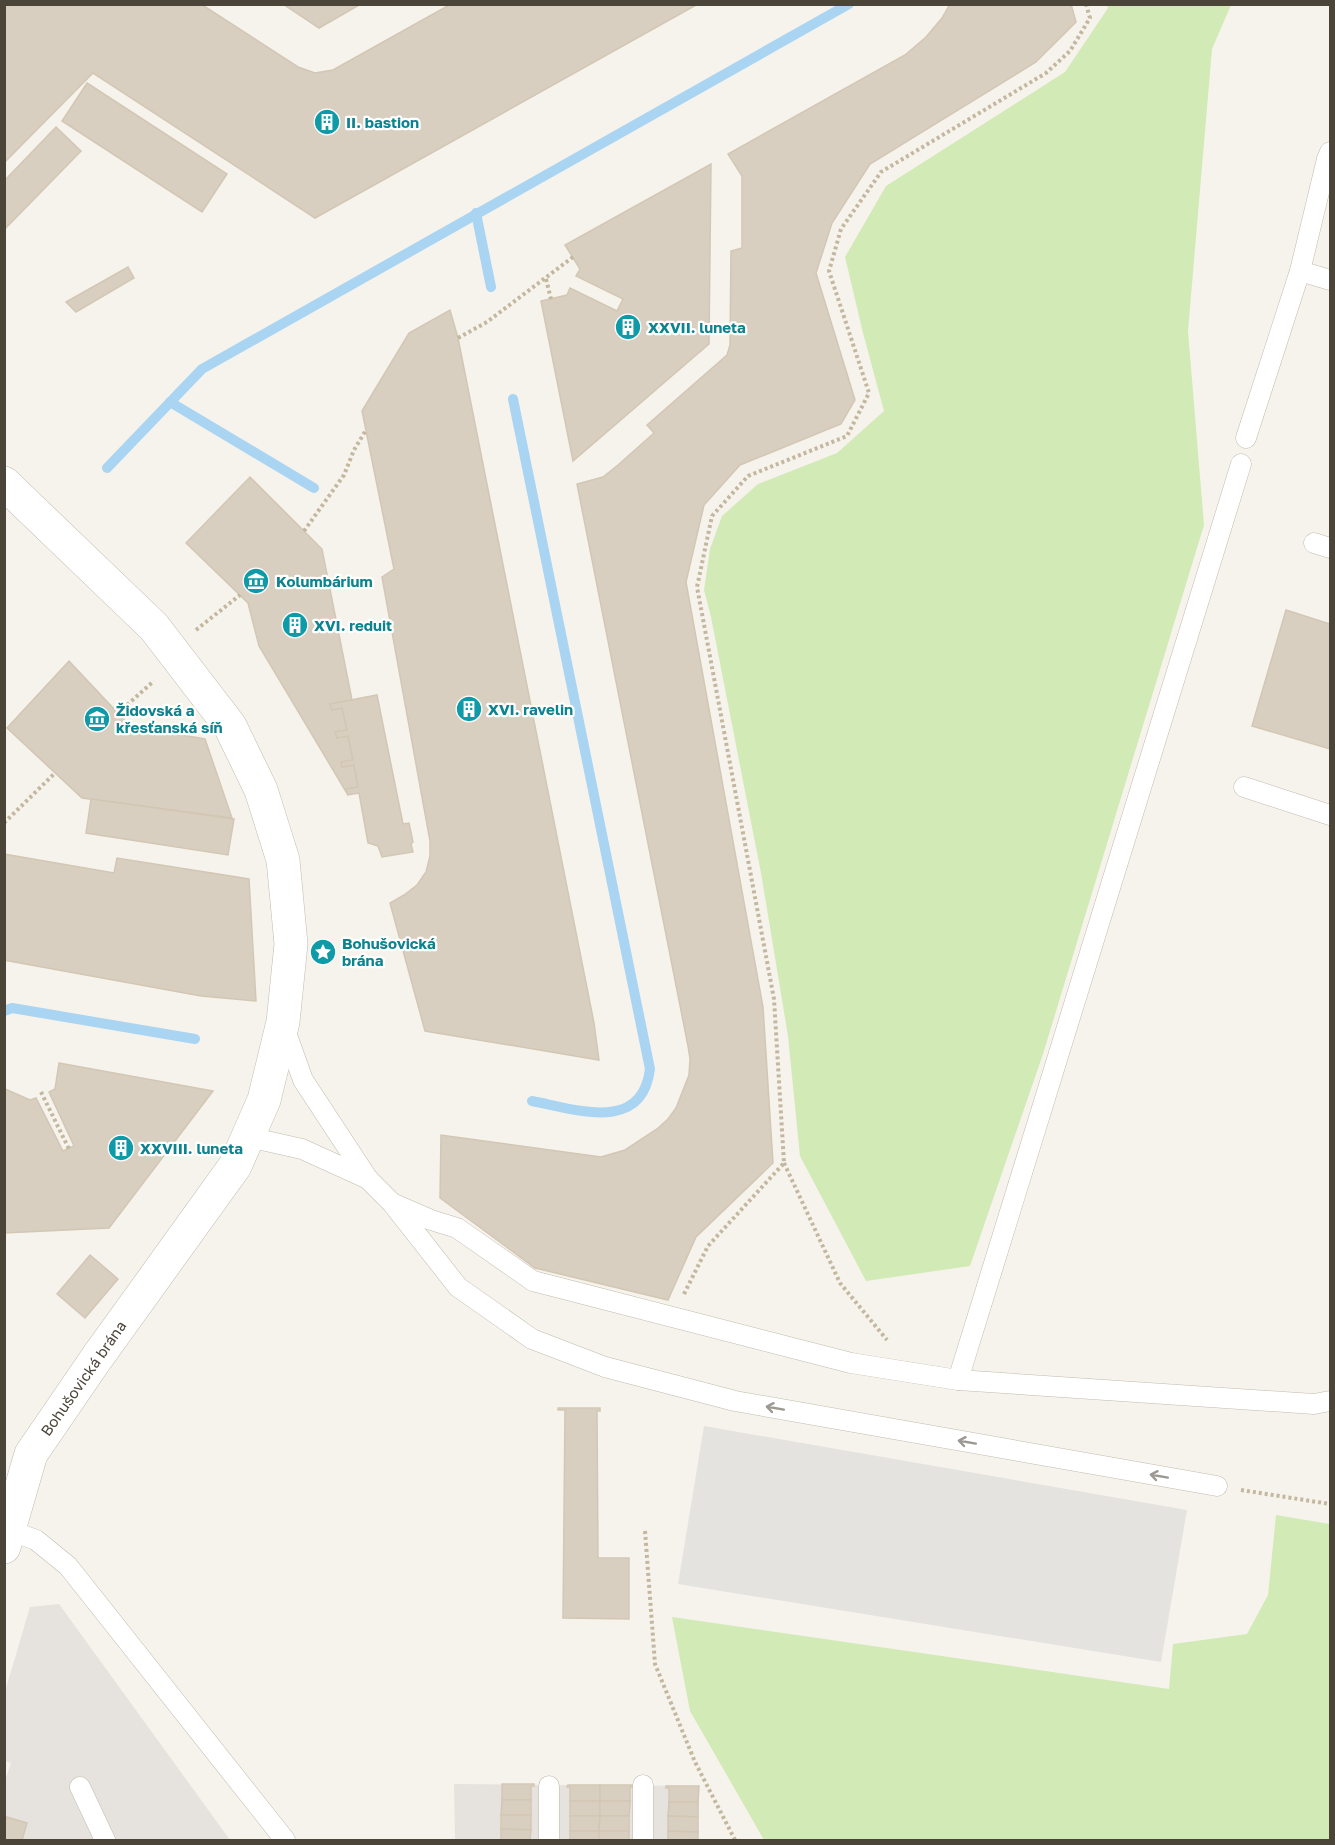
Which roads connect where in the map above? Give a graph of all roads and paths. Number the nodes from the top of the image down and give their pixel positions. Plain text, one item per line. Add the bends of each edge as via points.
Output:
1 (1086, 4) edge
2 (1330, 152) edge
3 (573, 257) dead end
4 (1300, 271) junction
5 (546, 279) dead end
6 (1330, 280) edge
7 (551, 299) dead end
8 (458, 339) dead end
9 (366, 430) dead end
10 (1246, 438) dead end
11 (1241, 464) dead end
12 (4, 483) edge
13 (304, 531) dead end
14 (240, 595) dead end
15 (168, 645) junction
16 (118, 713) dead end
17 (55, 773) dead end
18 (1244, 787) dead end
19 (1330, 815) edge
20 (4, 823) edge
21 (282, 1022) junction
22 (41, 1092) dead end
23 (248, 1137) junction
24 (69, 1149) dead end
25 (784, 1163) junction
26 (368, 1179) junction
27 (392, 1203) junction
28 (673, 1317) junction
29 (895, 1345) dead end
30 (958, 1380) junction
31 (1330, 1401) edge
32 (18, 1453) edge
33 (1216, 1486) joint
34 (1330, 1504) edge
35 (645, 1531) dead end
36 (7, 1539) edge
37 (643, 1785) dead end
38 (549, 1786) dead end
39 (80, 1787) dead end
40 (105, 1840) edge
41 (285, 1840) edge
42 (549, 1840) edge
43 (644, 1840) edge
44 (735, 1840) edge

1 - 25 path via 1090,18 1070,51 1047,73 881,172 841,230 830,271 868,393 848,436 748,476 712,516 697,587 774,999
2 - 4 lane
3 - 8 path via 488,322
4 - 6 lane
4 - 10 lane
5 - 7 path
9 - 13 path via 344,475
11 - 30 lane
12 - 15 street, Bohušovická brána
14 - 15 path via 210,621
15 - 16 path
15 - 21 street, Bohušovická brána via 230,726 261,790 283,860 291,944
17 - 20 path
18 - 19 lane
21 - 23 street, Bohušovická brána via 264,1100
21 - 26 lane via 303,1080
22 - 24 path
23 - 26 lane via 302,1149
23 - 32 street, Bohušovická brána via 235,1166 96,1359
25 - 28 path via 708,1246
25 - 29 path via 840,1284 885,1339
26 - 27 lane
27 - 28 lane via 457,1228 533,1281
33 -> 27 lane via 735,1401 605,1367 532,1339 458,1287
28 - 30 lane via 851,1363
30 - 31 lane via 1314,1404
32 - 36 street, Bohušovická brána
33 - 34 path
35 - 44 path via 655,1664 695,1762
36 - 41 lane via 36,1540 68,1566
37 - 43 lane
38 - 42 lane
39 - 40 lane

